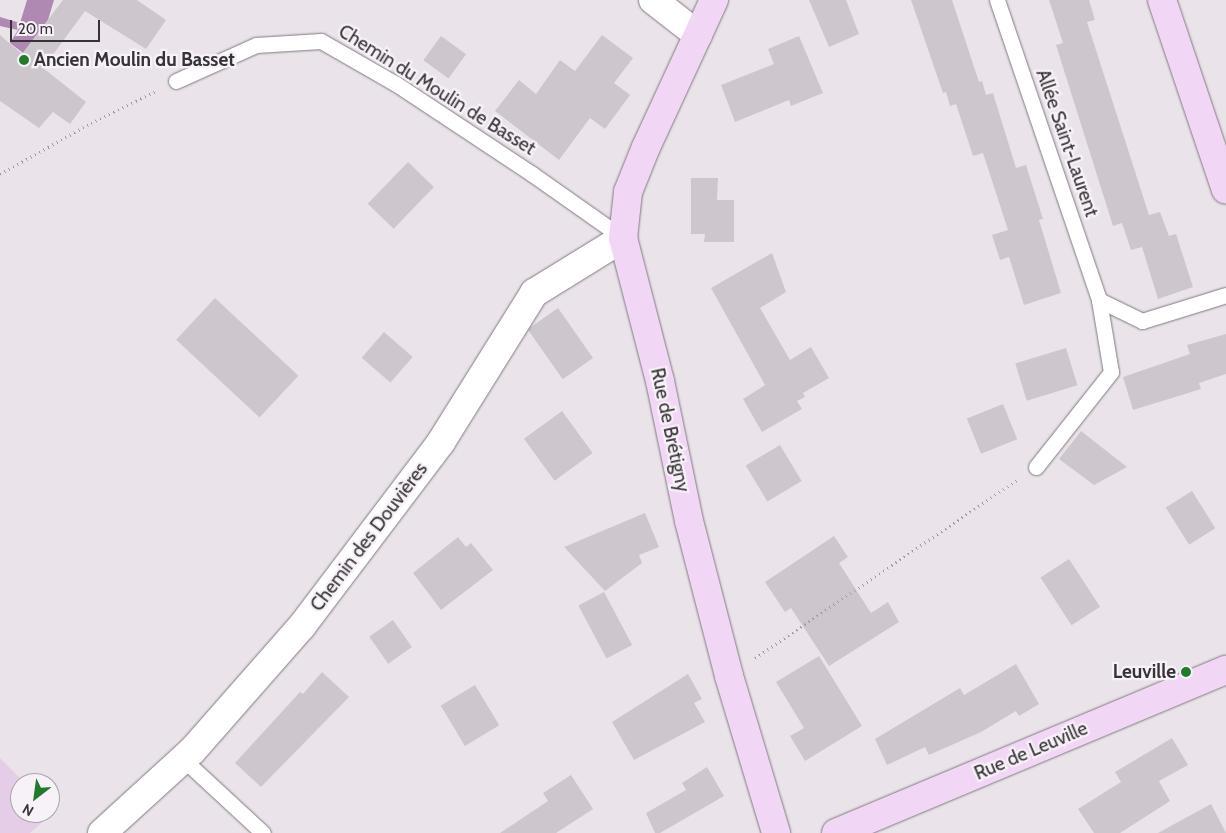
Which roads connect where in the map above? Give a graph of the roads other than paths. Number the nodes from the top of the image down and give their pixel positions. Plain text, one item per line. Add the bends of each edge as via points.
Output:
1 (653, 0) edge
2 (714, 0) edge
3 (997, 0) edge
4 (1162, 0) edge
5 (698, 35) junction
6 (176, 81) road end
7 (1226, 190) edge
8 (623, 238) junction
9 (1226, 295) edge
10 (1099, 300) junction
11 (1036, 467) road end
12 (1226, 670) edge
13 (183, 759) junction
14 (102, 833) edge
15 (263, 833) edge
16 (776, 833) edge
17 (836, 833) edge

1 - 5 street
2 - 5 street, Rue de Brétigny
3 - 10 lane, Allée Saint-Laurent
4 - 7 street
5 - 8 street, Rue de Brétigny via 628,192
6 - 8 lane, Chemin du Moulin de Basset via 256,46 321,41 420,100
8 - 13 street, Chemin des Douvières via 534,293 441,442 308,619
8 - 16 street, Rue de Brétigny via 660,381 689,521 729,676
9 - 10 lane via 1142,321
10 - 11 lane, Allée Saint-Laurent via 1111,372
12 - 17 street, Rue de Leuville
13 - 14 street, Chemin des Douvières
13 - 15 lane

